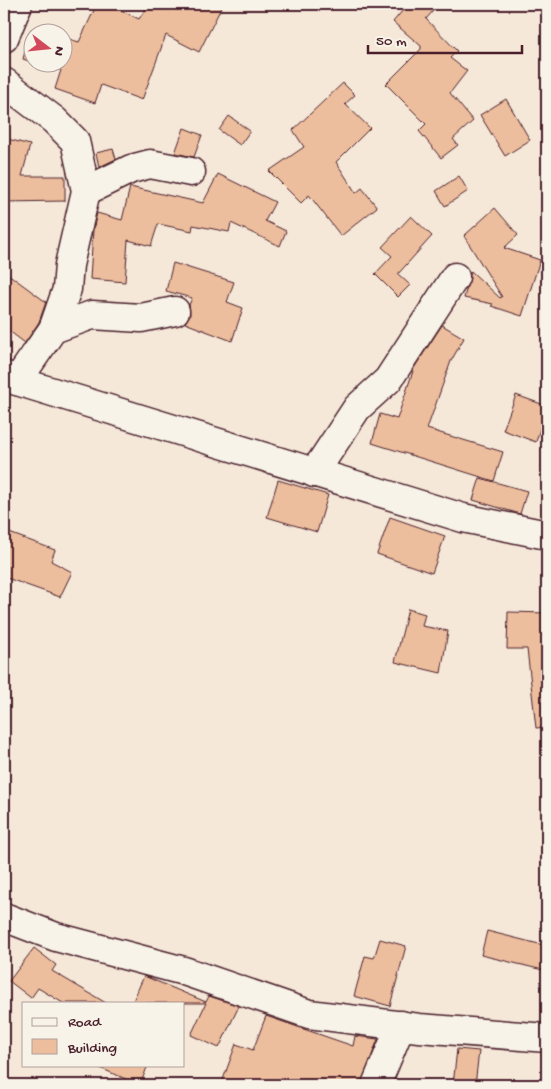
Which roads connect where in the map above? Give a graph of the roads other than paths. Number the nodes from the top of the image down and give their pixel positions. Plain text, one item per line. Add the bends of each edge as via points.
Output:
1 (18, 4) edge
2 (4, 38) edge
3 (4, 82) edge
4 (190, 172) dead end
5 (86, 191) junction
6 (455, 278) dead end
7 (68, 289) junction
8 (175, 311) dead end
9 (92, 315) junction
10 (53, 329) junction
11 (10, 378) edge
12 (314, 472) junction
13 (547, 535) edge
14 (4, 917) edge
15 (401, 1025) junction
16 (547, 1038) edge
17 (376, 1085) edge

1 - 2 street
3 - 5 street via 54,120 75,141
4 - 5 street via 150,164 131,169
5 - 7 street via 69,265
6 - 12 street via 388,380 357,408
7 - 9 street
7 - 10 street
8 - 9 street via 141,318
9 - 10 street
10 - 11 street
11 - 12 street
12 - 13 street via 462,518
14 - 15 street via 56,937 184,970 309,1014
15 - 16 street
15 - 17 street

